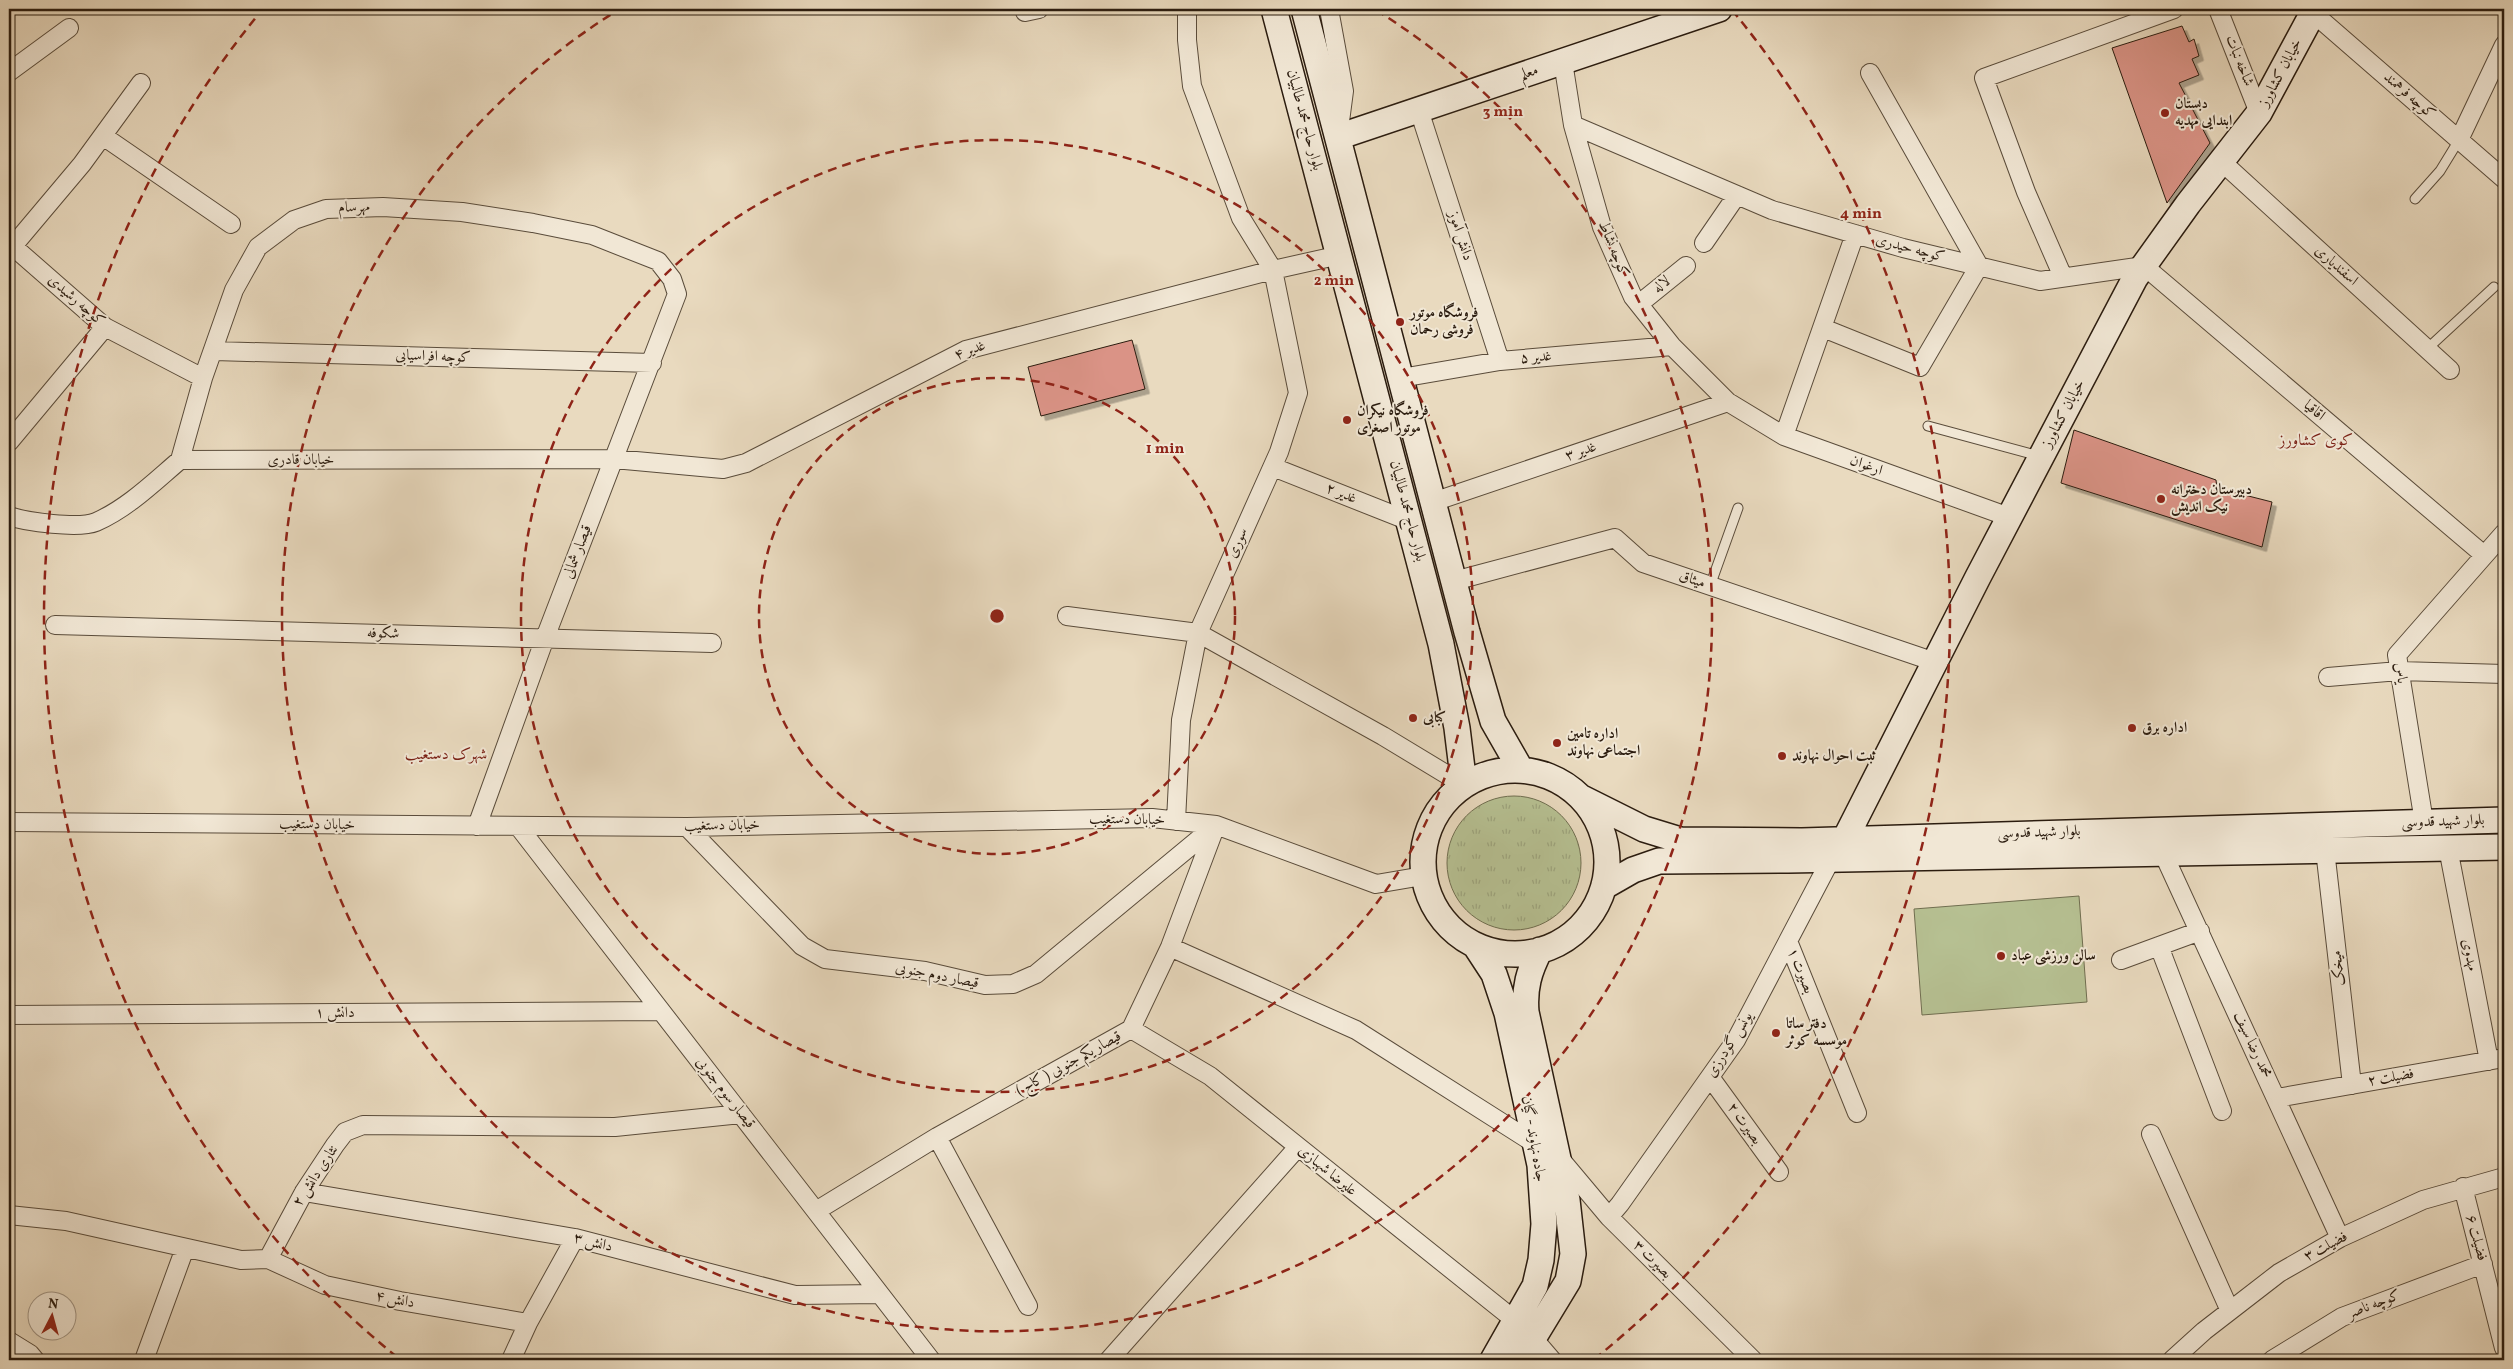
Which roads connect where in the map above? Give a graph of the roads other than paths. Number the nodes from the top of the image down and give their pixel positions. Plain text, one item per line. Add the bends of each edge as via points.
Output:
1 (1187, 9) edge
2 (1274, 9) edge
3 (1304, 9) edge
4 (1329, 9) edge
5 (1719, 9) edge
6 (2174, 9) edge
7 (2218, 9) edge
8 (2314, 11) edge
9 (69, 28) dead end
10 (2504, 45) edge
11 (1563, 62) junction
12 (9, 72) edge
13 (1870, 73) dead end
14 (141, 83) dead end
15 (1419, 110) junction
16 (2259, 113) junction
17 (1574, 125) junction
18 (103, 136) junction
19 (1338, 137) junction
20 (2459, 140) junction
21 (2222, 162) junction
22 (2504, 179) edge
23 (1737, 195) junction
24 (2416, 199) dead end
25 (232, 224) dead end
26 (1854, 234) junction
27 (1704, 243) dead end
28 (11, 244) edge
29 (1340, 255) junction
30 (1686, 266) dead end
31 (1979, 266) junction
32 (2144, 266) junction
33 (1273, 270) junction
34 (2063, 278) junction
35 (672, 279) joint
36 (2494, 287) dead end
37 (1639, 304) junction
38 (105, 327) junction
39 (1823, 328) junction
40 (1672, 346) junction
41 (2427, 349) junction
42 (214, 351) junction
43 (1500, 361) junction
44 (652, 363) junction
45 (2450, 370) dead end
46 (204, 378) junction
47 (1401, 378) junction
48 (1728, 402) junction
49 (1928, 426) dead end
50 (1784, 436) junction
51 (9, 442) edge
52 (2042, 457) junction
53 (614, 459) junction
54 (180, 460) junction
55 (1273, 467) junction
56 (1433, 502) junction
57 (1738, 508) dead end
58 (9, 516) edge
59 (2010, 517) junction
60 (1409, 521) junction
61 (2504, 533) edge
62 (2484, 555) junction
63 (1454, 582) junction
64 (1710, 586) junction
65 (1067, 616) dead end
66 (55, 625) dead end
67 (1198, 633) junction
68 (545, 638) junction
69 (712, 643) dead end
70 (1936, 662) junction
71 (2399, 671) junction
72 (2504, 674) edge
73 (2328, 677) dead end
74 (1521, 770) junction
75 (1464, 785) junction
76 (1582, 798) junction
77 (1176, 820) junction
78 (2504, 820) edge
79 (9, 822) edge
80 (2424, 822) junction
81 (1216, 825) junction
82 (477, 826) junction
83 (518, 826) junction
84 (687, 827) junction
85 (1845, 839) junction
86 (2504, 847) edge
87 (2448, 848) junction
88 (2325, 850) junction
89 (2163, 853) junction
90 (1831, 859) junction
91 (1423, 876) junction
92 (1605, 886) junction
93 (2200, 932) junction
94 (1788, 941) junction
95 (1475, 945) junction
96 (2159, 946) junction
97 (1170, 947) junction
98 (1540, 950) junction
99 (2121, 960) dead end
100 (661, 1011) junction
101 (9, 1015) edge
102 (1131, 1029) junction
103 (2497, 1060) edge
104 (1710, 1077) junction
105 (2352, 1085) junction
106 (2277, 1098) junction
107 (2222, 1111) dead end
108 (1857, 1113) dead end
109 (741, 1114) junction
110 (2151, 1134) dead end
111 (937, 1137) junction
112 (1298, 1147) junction
113 (1547, 1150) junction
114 (1779, 1172) dead end
115 (2504, 1177) edge
116 (2463, 1187) junction
117 (304, 1192) junction
118 (816, 1211) junction
119 (9, 1215) edge
120 (1609, 1217) junction
121 (575, 1238) junction
122 (2340, 1238) junction
123 (185, 1248) junction
124 (268, 1259) junction
125 (2483, 1264) junction
126 (880, 1294) junction
127 (1028, 1306) dead end
128 (2230, 1311) junction
129 (528, 1323) junction
130 (1525, 1330) junction
131 (9, 1341) edge
132 (2504, 1348) edge
133 (35, 1360) edge
134 (144, 1360) edge
135 (511, 1360) edge
136 (931, 1360) edge
137 (1109, 1360) edge
138 (1493, 1360) edge
139 (1520, 1360) edge
140 (1552, 1360) edge
141 (1752, 1360) edge
142 (2172, 1360) edge
143 (2272, 1360) edge

1 - 33 street via 1192,86 1241,218
2 - 29 main road, بلوار حاج محمد طالبیان
3 - 19 main road, بلوار حاج محمد طالبیان
4 - 19 street via 1344,91
5 - 11 main road, معلم
6 - 34 street via 1984,78 2026,192
7 - 16 street, شاخه نبات
8 - 16 main road, خیابان کشاورز
8 - 20 street, کوچه فرهمند
9 - 12 street
10 - 20 street
11 - 15 main road, معلم
11 - 17 street, کوچه نشاط
13 - 31 street
14 - 18 street
15 - 19 main road, معلم
15 - 43 street, دانش آموز
16 - 21 main road, خیابان کشاورز
17 - 23 street, کوچه حیدری
17 - 37 street, کوچه نشاط via 1602,227
18 - 25 street
18 - 28 street
19 - 47 main road, بلوار حاج محمد طالبیان
20 - 22 street, کوچه فرهمند
20 - 24 lane via 2440,171
21 - 32 main road, خیابان کشاورز
21 - 41 street, اسفندیاری
23 - 26 street, کوچه حیدری via 1772,210
23 - 27 street
26 - 31 street, کوچه حیدری
26 - 39 street
28 - 38 street, کوچه رشیدی
29 - 33 street, غدیر ۴
29 - 60 main road, بلوار حاج محمد طالبیان
30 - 37 street, لاله
31 - 34 street, کوچه حیدری via 2040,281
31 - 39 street via 1920,367
32 - 34 street, کوچه حیدری
32 - 52 main road, خیابان کشاورز
32 - 62 street, اقاقیا
33 - 53 street, غدیر ۴ via 966,350 746,463 723,469
33 - 55 street, سوری via 1298,393
35 - 42 street, مهرسام via 658,261 592,236 533,223 442,211 326,208 294,220 258,247 234,290
35 - 44 street, قیصار شمالی via 677,294
36 - 41 lane
37 - 40 street, کوچه نشاط
38 - 46 street, کوچه رشیدی
38 - 51 street
39 - 50 street
40 - 43 street, غدیر ۵
40 - 48 street, کوچه نشاط
41 - 45 street, اسفندیاری
42 - 44 street, کوچه افراسیابی
42 - 46 street, مهرسام
43 - 47 street, غدیر ۵
44 - 53 street, قیصار شمالی
46 - 54 street, مهرسام
47 - 56 main road, بلوار حاج محمد طالبیان
48 - 50 street, ارغوان
48 - 56 street, غدیر ۳
49 - 52 lane
50 - 59 street, ارغوان
52 - 59 main road, خیابان کشاورز
53 - 54 street, خیابان قادری
53 - 68 street, قیصار شمالی
54 - 58 street via 128,504 95,523 53,524
55 - 60 street, غدیر ۲
55 - 67 street, سوری
56 - 63 main road, بلوار حاج محمد طالبیان
57 - 64 lane
59 - 70 main road, خیابان کشاورز
60 - 75 main road, بلوار حاج محمد طالبیان via 1441,644
61 - 62 street
62 - 71 street, یاس via 2396,655
63 - 64 street, میثاق via 1615,538 1642,563
63 - 74 main road, بلوار حاج محمد طالبیان via 1493,721
64 - 70 street, میثاق
65 - 67 street
66 - 68 street, شکوفه
67 - 75 street
67 - 77 street, سوری via 1181,720
68 - 69 street, شکوفه
68 - 82 street, قیصار شمالی
70 - 85 main road, خیابان کشاورز
71 - 72 street
71 - 73 street
71 - 80 street, یاس
74 - 75 main road via 1494,772
74 - 76 main road via 1550,777
75 - 91 main road via 1444,803 1430,825 1423,850
76 - 85 main road, بلوار شهید قدوسی via 1644,828 1680,840
76 - 92 main road via 1600,824 1608,855
77 - 81 street, خیابان دستغیب
77 - 84 street, خیابان دستغیب
78 - 80 main road, بلوار شهید قدوسی
79 - 82 street, خیابان دستغیب
80 - 85 main road, بلوار شهید قدوسی
81 - 84 street, قیصار دوم جنوبی via 1036,974 1013,984 985,986 925,972 825,959 802,946
81 - 91 street, خیابان دستغیب via 1376,884
81 - 97 street, قیصار یکم جنوبی ( کاج )
82 - 83 street, خیابان دستغیب
83 - 84 street, خیابان دستغیب
83 - 100 street, قیصار سوم جنوبی
86 - 87 main road, بلوار شهید قدوسی
87 - 88 main road, بلوار شهید قدوسی
87 - 103 street, مهدوی
88 - 89 main road, بلوار شهید قدوسی
88 - 105 street, میخک
89 - 90 main road, بلوار شهید قدوسی
89 - 93 street, محمد رضا سیف
90 - 92 main road, بلوار شهید قدوسی via 1659,861 1633,870
90 - 94 street, یونس گودرزی
91 - 95 main road via 1430,899 1443,920
92 - 98 main road via 1595,910 1578,930 1557,945
93 - 96 street
93 - 106 street, محمد رضا سیف
94 - 104 street, یونس گودرزی via 1736,1040
94 - 108 street, بصیرت ۱
95 - 98 main road via 1506,954
95 - 113 main road, جاده نهاوند - گیان via 1494,974 1502,995
96 - 99 street
96 - 107 street
97 - 102 street, قیصار یکم جنوبی ( کاج )
97 - 113 street, بصیرت ۳ via 1356,1030
98 - 113 main road, جاده نهاوند - گیان via 1527,980 1525,995
100 - 101 street, دانش ۱
100 - 109 street, قیصار سوم جنوبی
102 - 111 street, قیصار یکم جنوبی ( کاج )
102 - 112 street, علیرضا شهبازی via 1210,1076
103 - 105 street, فضیلت ۲
104 - 114 street, بصیرت ۲
104 - 120 street, یونس گودرزی
105 - 106 street, فضیلت ۲
106 - 122 street, محمد رضا سیف
109 - 117 street, نثاری دانش ۲ via 615,1127 363,1125 345,1132
109 - 118 street, قیصار سوم جنوبی
110 - 128 street
111 - 118 street, قیصار یکم جنوبی ( کاج )
111 - 127 street
112 - 130 street, علیرضا شهبازی
112 - 137 street
113 - 120 street, بصیرت ۳
113 - 130 main road, جاده نهاوند - گیان via 1572,1228 1572,1267 1565,1287
115 - 116 street, فضیلت ۳
116 - 122 street, فضیلت ۳ via 2423,1200
116 - 125 street, فضیلت ۶
117 - 121 street, دانش ۳
117 - 124 street, نثاری دانش ۲
118 - 126 street, قیصار سوم جنوبی
119 - 123 street via 66,1221
120 - 141 street, بصیرت ۳
121 - 126 street, دانش ۳ via 795,1295
121 - 129 street
122 - 128 street, فضیلت ۳ via 2279,1273
123 - 124 street via 241,1260
123 - 134 street
124 - 129 street, دانش ۴ via 325,1285
125 - 132 street, فضیلت ۶
125 - 143 street, کوچه ناصر via 2342,1317
126 - 136 street, قیصار سوم جنوبی
128 - 142 street, فضیلت ۳
129 - 135 street
130 - 138 main road, جاده نهاوند - گیان
130 - 139 main road, جاده نهاوند - گیان
130 - 140 street, علیرضا شهبازی
131 - 133 street

